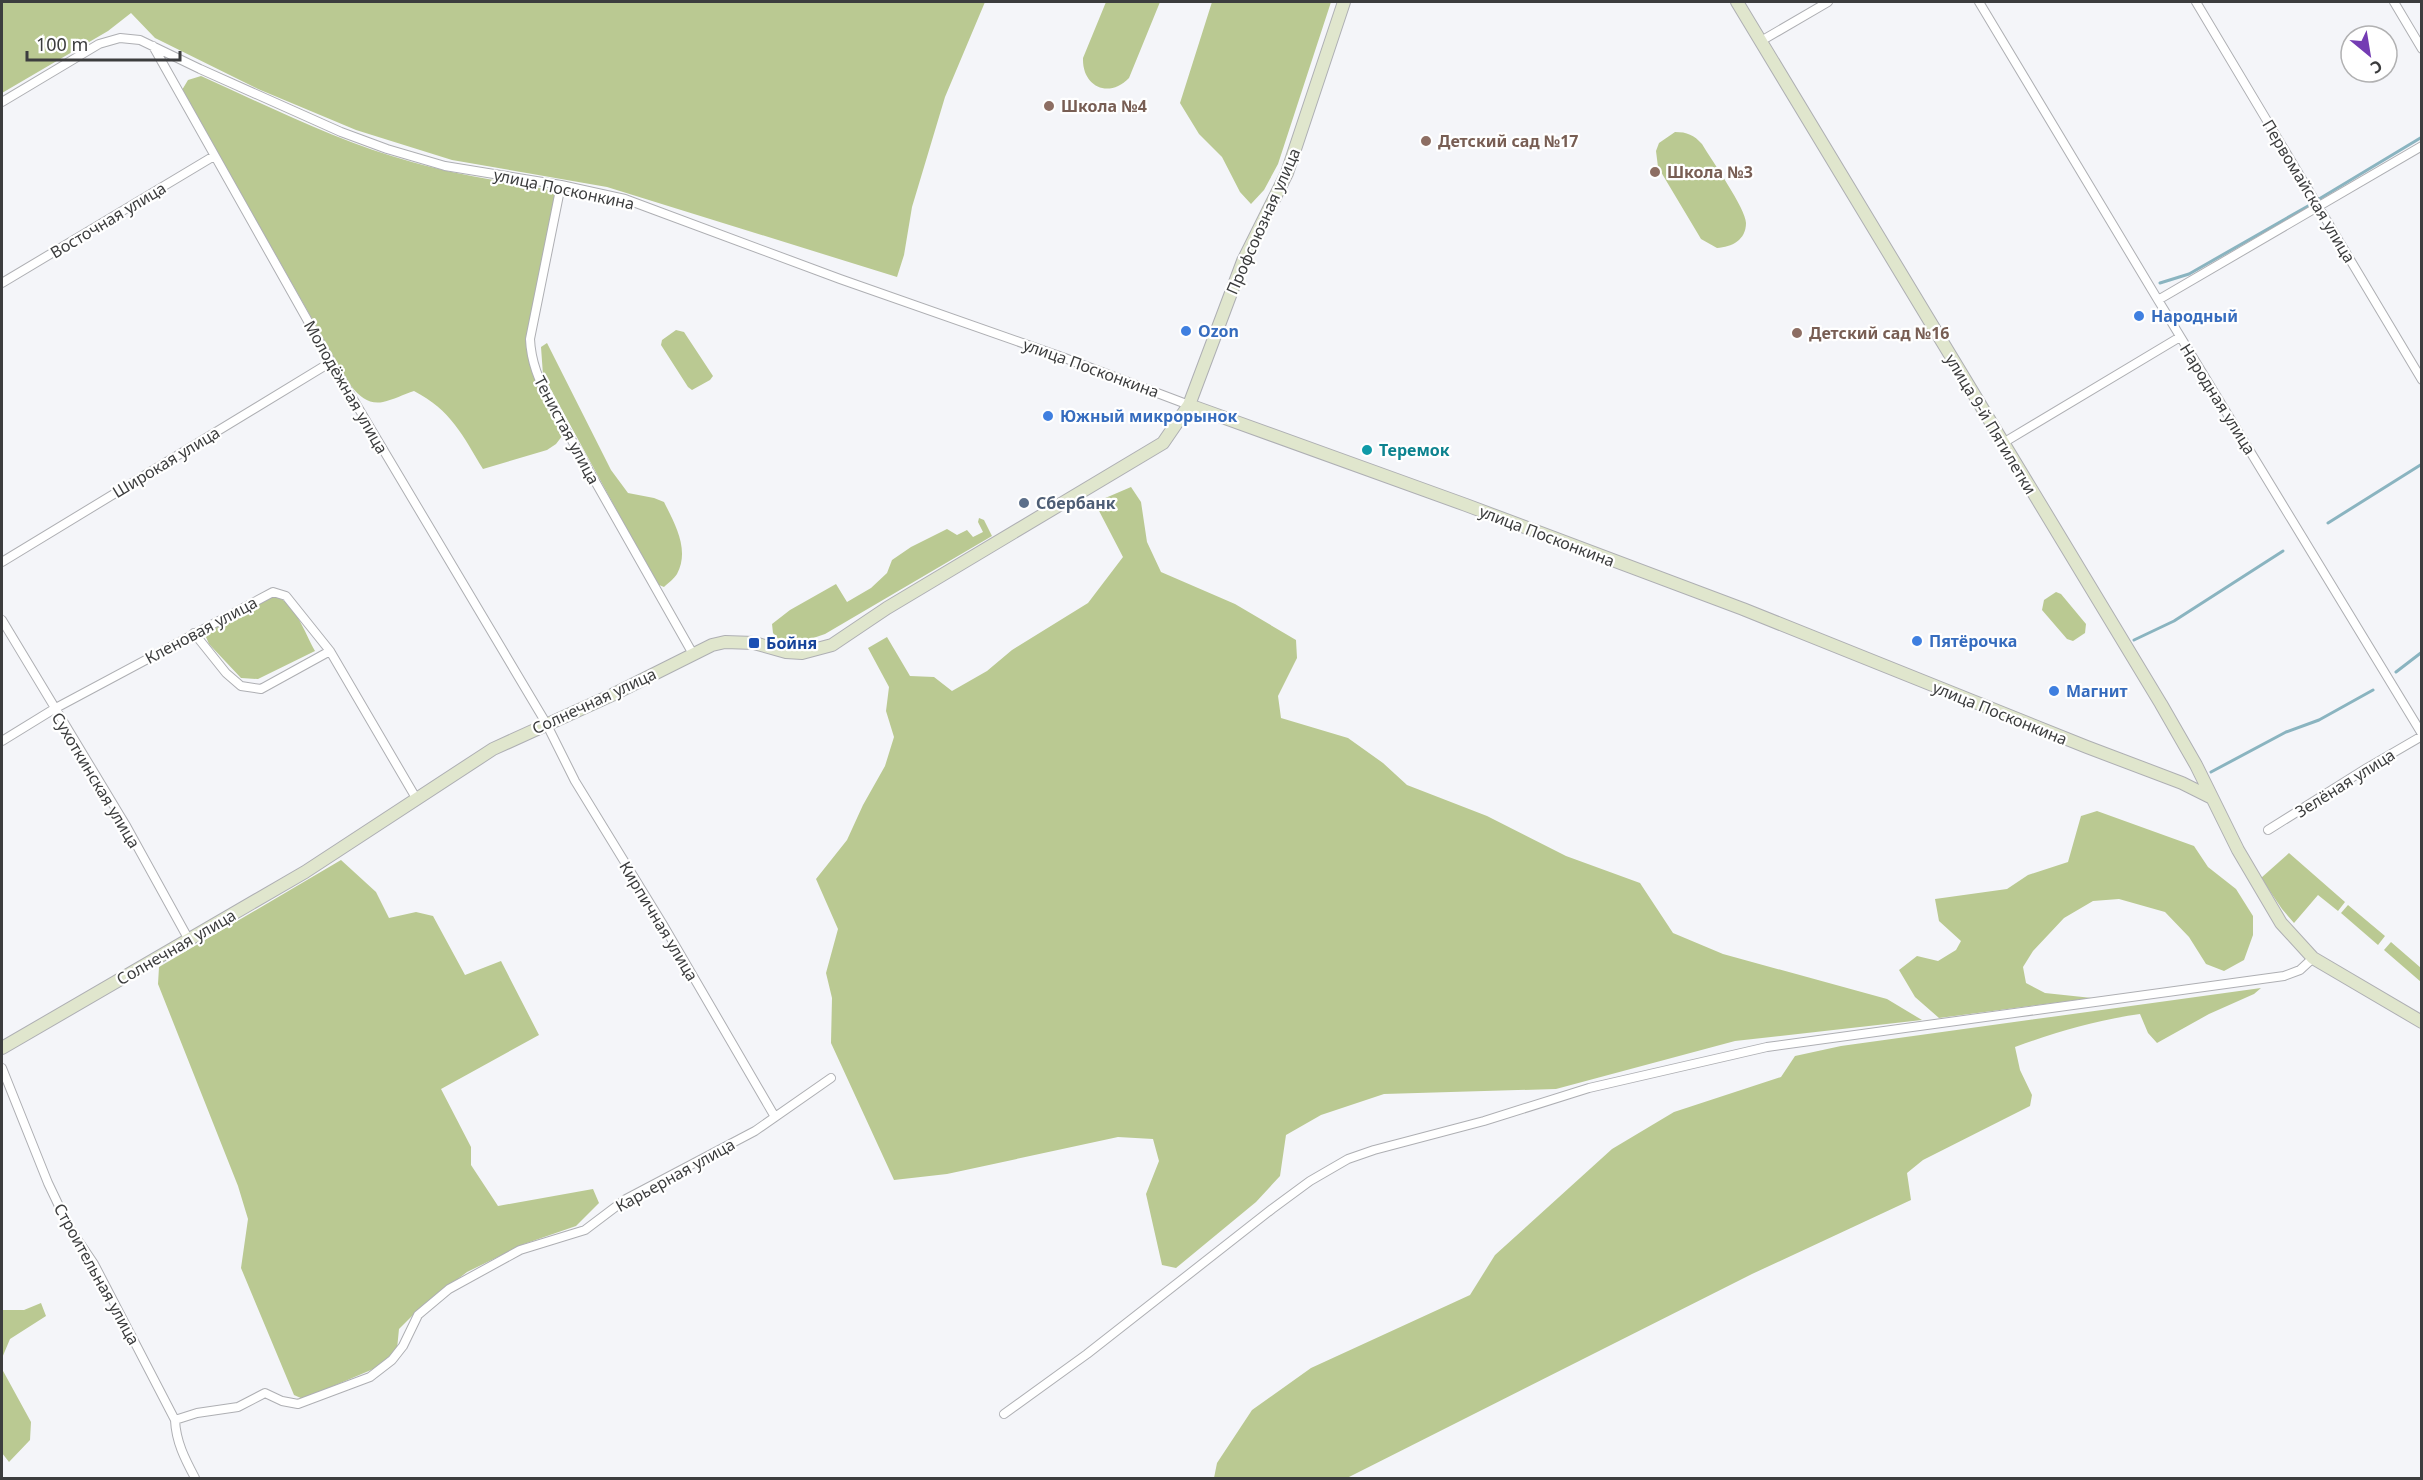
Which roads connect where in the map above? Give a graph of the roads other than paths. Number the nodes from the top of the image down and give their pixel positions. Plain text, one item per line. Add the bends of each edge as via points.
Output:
1 (1344, 2) edge
2 (1737, 2) edge
3 (1828, 2) edge
4 (1979, 2) edge
5 (2196, 2) edge
6 (2394, 2) edge
7 (1761, 41) junction
8 (152, 46) junction
9 (2421, 48) edge
10 (2, 102) edge
11 (2421, 146) edge
12 (214, 156) junction
13 (561, 185) junction
14 (2319, 207) junction
15 (2, 283) edge
16 (2157, 300) junction
17 (2180, 337) junction
18 (331, 362) junction
19 (2421, 380) edge
20 (1189, 405) junction
21 (2004, 443) junction
22 (2, 561) edge
23 (2, 621) edge
24 (194, 633) junction
25 (330, 651) junction
26 (693, 654) junction
27 (54, 710) junction
28 (546, 723) junction
29 (2421, 735) edge
30 (2, 741) edge
31 (416, 798) junction
32 (2212, 798) junction
33 (2268, 830) dead end
34 (189, 940) junction
35 (2313, 958) junction
36 (2421, 1022) edge
37 (2, 1048) edge
38 (2, 1068) edge
39 (831, 1078) dead end
40 (775, 1117) junction
41 (1004, 1414) dead end
42 (175, 1420) junction
43 (195, 1479) edge

1 - 20 street, Профсоюзная улица via 1287,173 1245,255
2 - 7 street, улица 9-й Пятилетки
3 - 7 street
4 - 16 street, Народная улица
5 - 14 street, Первомайская улица
6 - 9 street
7 - 21 street, улица 9-й Пятилетки
8 - 10 street, улица Посконкина via 130,38 111,39
8 - 12 street, Молодёжная улица
8 - 13 street, улица Посконкина via 340,132 387,149 445,166
11 - 14 street
12 - 15 street, Восточная улица
12 - 18 street, Молодёжная улица
13 - 20 street, улица Посконкина via 624,199
13 - 26 street, Тенистая улица via 530,339 532,360 549,400
14 - 16 street
14 - 19 street, Первомайская улица
16 - 17 street, Народная улица
17 - 21 street
17 - 29 street, Народная улица
18 - 22 street, Широкая улица
18 - 28 street, Молодёжная улица
20 - 26 street, Солнечная улица via 1163,443 870,618 832,645 794,653 754,643 725,642
20 - 32 street, улица Посконкина via 1743,609
21 - 32 street, улица 9-й Пятилетки via 2161,704
23 - 27 street, Сухоткинская улица
24 - 25 street via 241,686 261,689
24 - 25 street, Кленовая улица via 273,592 286,596
24 - 27 street, Кленовая улица
25 - 31 street, Кленовая улица
26 - 28 street, Солнечная улица
27 - 30 street, Кленовая улица
27 - 34 street, Сухоткинская улица via 125,824
28 - 31 street, Солнечная улица via 493,749
28 - 40 street, Кирпичная улица via 575,781
29 - 33 street, Зелёная улица
31 - 34 street, Солнечная улица via 305,872
32 - 35 street, улица 9-й Пятилетки via 2281,923
34 - 37 street, Солнечная улица
35 - 36 street, улица 9-й Пятилетки
35 - 41 street via 2300,970 2284,976 1767,1047 1589,1088 1357,1156 1310,1181
38 - 42 street, Строительная улица via 69,1227 94,1264
39 - 40 street, Карьерная улица
40 - 42 street, Карьерная улица via 626,1199 585,1230 520,1250 449,1289 418,1315 403,1346 370,1377 298,1404 265,1393 238,1407
42 - 43 street, Строительная улица via 180,1449

